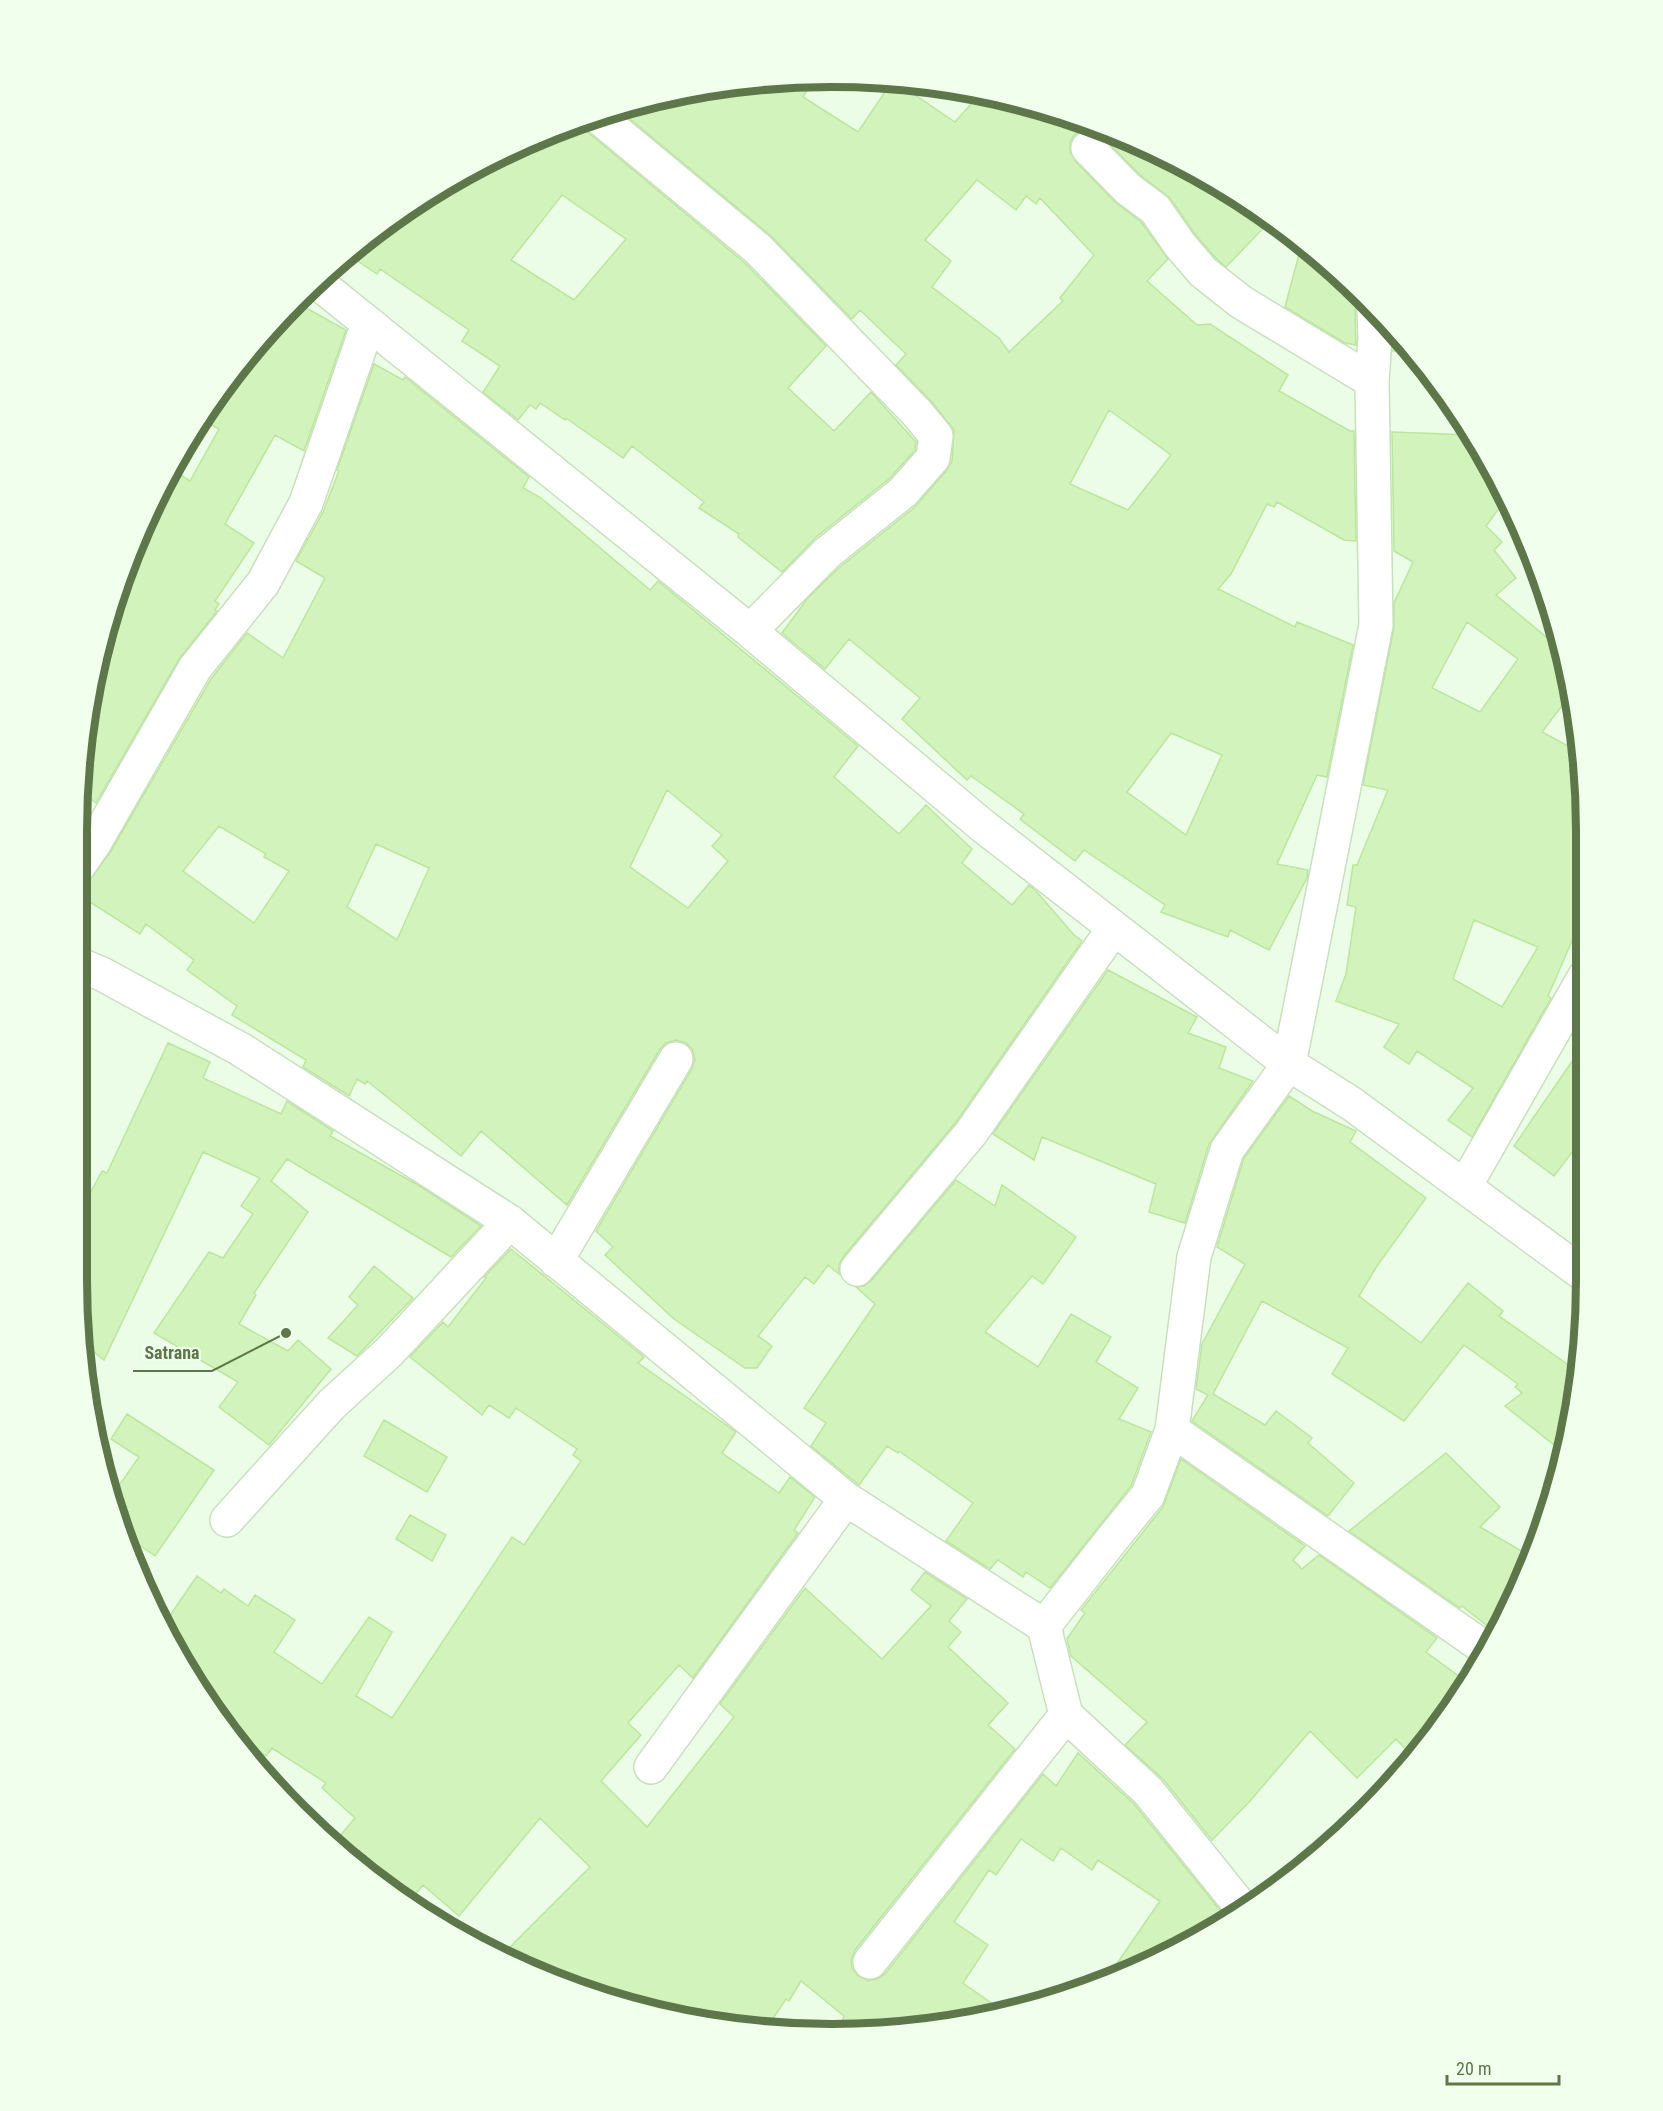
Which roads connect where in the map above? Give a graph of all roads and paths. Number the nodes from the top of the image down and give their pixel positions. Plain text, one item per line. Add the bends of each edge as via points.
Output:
1 (605, 123) edge
2 (1088, 148) dead end
3 (324, 288) edge
4 (1374, 323) edge
5 (368, 324) junction
6 (1372, 381) junction
7 (750, 631) junction
8 (87, 854) edge
9 (1114, 928) junction
10 (87, 968) edge
11 (1576, 993) edge
12 (676, 1059) dead end
13 (1289, 1064) junction
14 (1465, 1186) junction
15 (510, 1222) junction
16 (556, 1261) junction
17 (1576, 1268) edge
18 (857, 1269) dead end
19 (1172, 1430) junction
20 (846, 1499) junction
21 (227, 1520) dead end
22 (1044, 1626) junction
23 (1480, 1645) edge
24 (1066, 1715) junction
25 (651, 1767) dead end
26 (1238, 1903) edge
27 (870, 1962) dead end

1 - 7 street via 758,249 936,436 933,458 903,492 827,553
2 - 6 street via 1128,189 1155,209 1203,272 1242,302
3 - 5 street
4 - 6 street
5 - 7 street
5 - 8 street via 306,503 263,583 195,668
6 - 13 street via 1376,625
7 - 9 street via 983,826
9 - 13 street
9 - 18 street via 971,1133
10 - 15 street via 240,1049
11 - 14 street
12 - 16 street
13 - 14 street via 1352,1104
13 - 19 street via 1227,1150 1194,1257
14 - 17 street
15 - 16 street
15 - 21 street via 389,1352 332,1404
16 - 20 street
19 - 22 street via 1148,1495
19 - 23 street
20 - 22 street
20 - 25 street
22 - 24 street
24 - 26 street via 1148,1791
24 - 27 street

